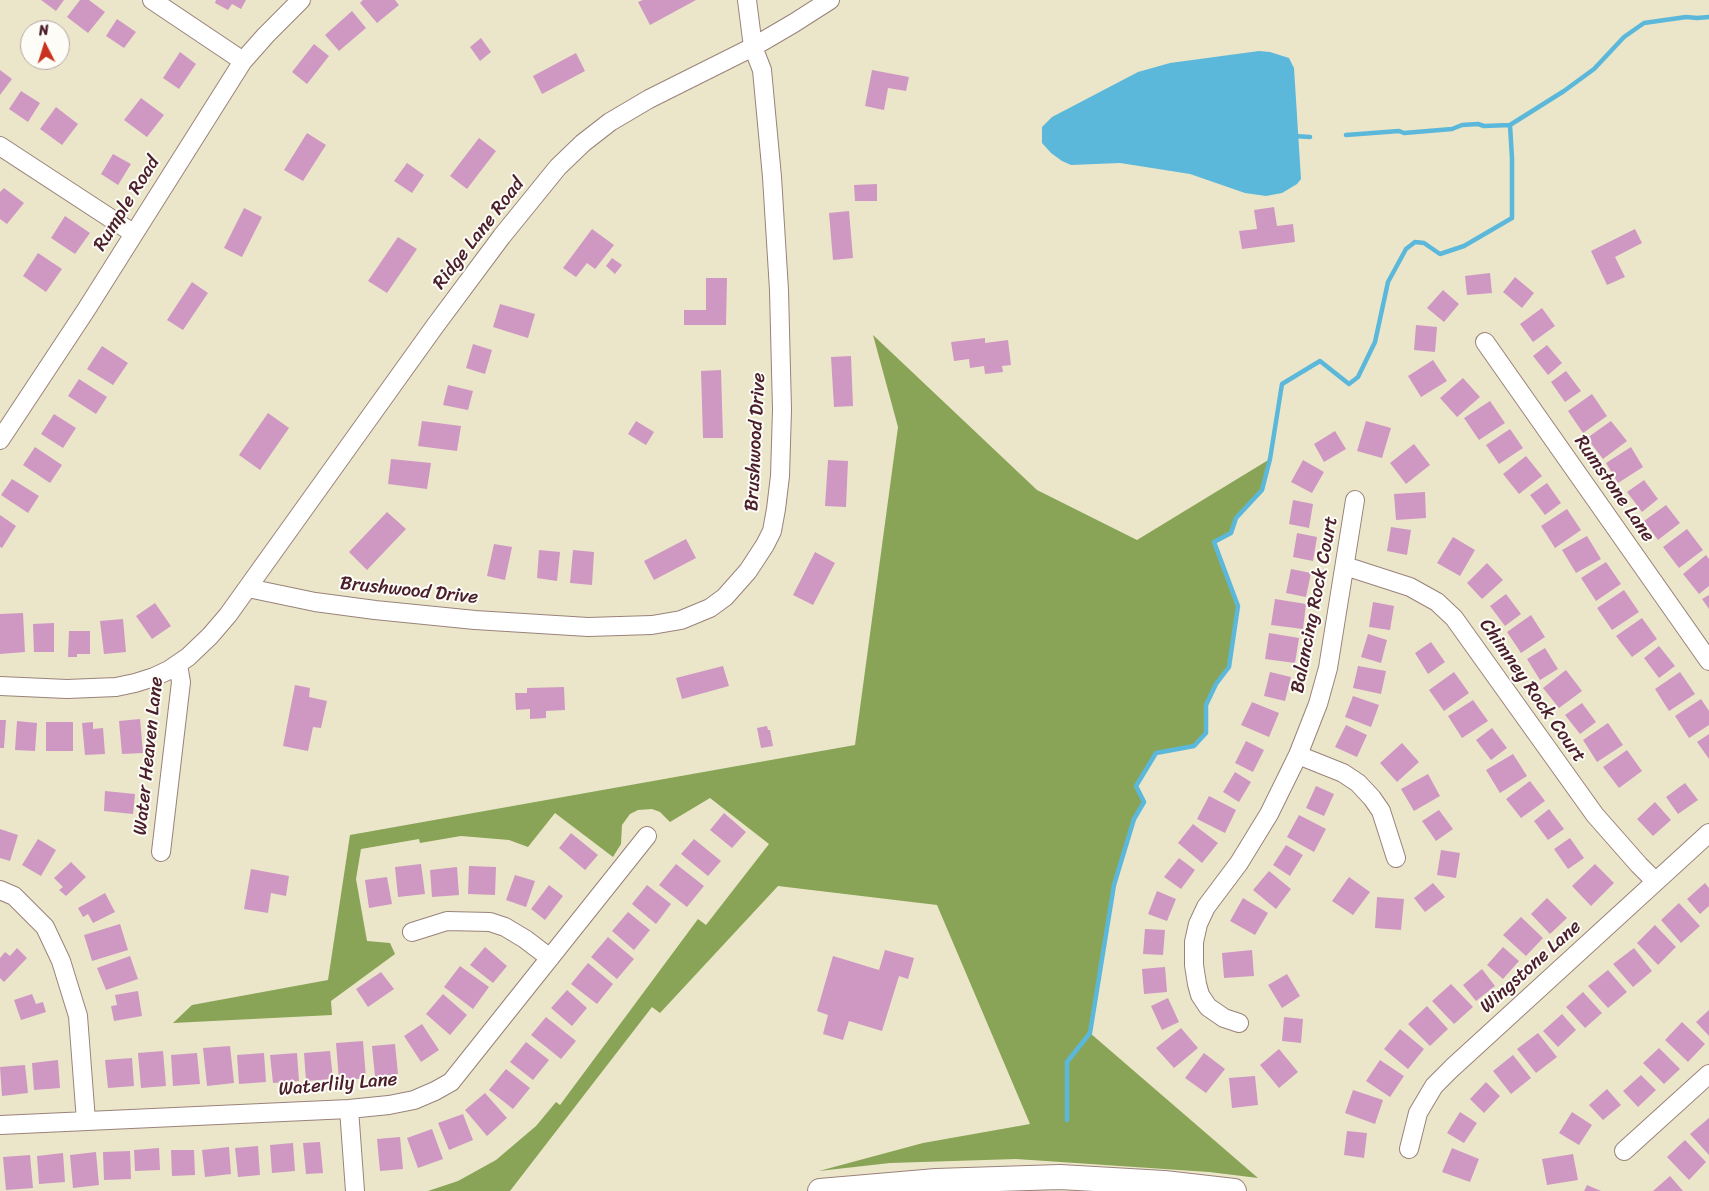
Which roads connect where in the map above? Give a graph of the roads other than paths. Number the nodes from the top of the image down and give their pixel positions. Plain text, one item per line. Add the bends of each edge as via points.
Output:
1 (152, 0) edge
2 (301, 0) edge
3 (747, 0) edge
4 (830, 0) edge
5 (753, 47) junction
6 (243, 61) junction
7 (0, 146) edge
8 (133, 233) junction
9 (1485, 342) dead end
10 (0, 440) edge
11 (1355, 500) dead end
12 (1346, 566) junction
13 (248, 588) junction
14 (1709, 661) edge
15 (178, 665) junction
16 (0, 686) edge
17 (1298, 755) junction
18 (1709, 833) edge
19 (647, 836) dead end
20 (161, 852) dead end
21 (1396, 858) dead end
22 (1655, 882) junction
23 (0, 890) edge
24 (412, 932) dead end
25 (550, 958) junction
26 (1239, 1023) dead end
27 (1709, 1074) edge
28 (349, 1109) junction
29 (86, 1120) junction
30 (0, 1125) edge
31 (1409, 1149) dead end
32 (1624, 1151) dead end
33 (355, 1191) edge
34 (820, 1191) edge
35 (1234, 1191) edge

1 - 6 street
2 - 6 street, Rumple Road
3 - 5 street, Brushwood Drive
4 - 5 street, Ridge Lane Road
5 - 13 street, Ridge Lane Road via 648,99 610,122 558,167 502,236
5 - 13 street, Brushwood Drive via 762,70 772,177 782,400 780,476 772,531 756,561 735,586 710,608 681,620 652,625 588,627 375,610
6 - 8 street, Rumple Road
7 - 8 street
8 - 10 street, Rumple Road
9 - 14 street, Rumstone Lane
11 - 12 street, Balancing Rock Court
12 - 17 street, Balancing Rock Court via 1324,686
12 - 22 street, Chimney Rock Court via 1410,587 1438,602 1454,618 1595,815
13 - 15 street, Ridge Lane Road via 210,636
15 - 16 street, Ridge Lane Road via 151,678 116,687
15 - 20 street, Water Heaven Lane via 181,682
17 - 21 street via 1358,783 1381,812
17 - 26 street, Balancing Rock Court via 1254,840 1206,907 1194,942 1196,984 1200,995 1208,1007
18 - 22 street, Wingstone Lane
19 - 25 street, Waterlily Lane
22 - 31 street, Wingstone Lane via 1434,1086 1418,1113
23 - 29 street via 14,896 45,927 61,961 78,1016
24 - 25 street via 448,922 490,922 506,927
25 - 28 street, Waterlily Lane via 451,1082 414,1100
27 - 32 street
28 - 29 street, Waterlily Lane
28 - 33 street
29 - 30 street, Waterlily Lane
34 - 35 main road via 936,1181 1060,1177

